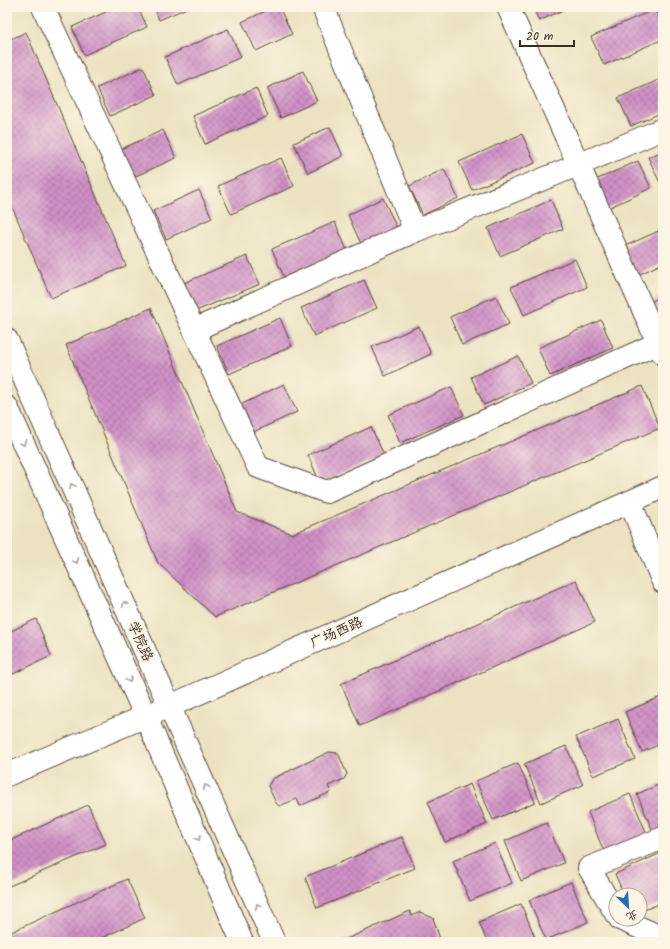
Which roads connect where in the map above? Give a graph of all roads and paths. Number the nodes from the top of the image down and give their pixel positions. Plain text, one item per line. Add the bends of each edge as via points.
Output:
1 (43, 7) edge
2 (324, 7) edge
3 (508, 7) edge
4 (663, 129) edge
5 (578, 165) junction
6 (415, 231) junction
7 (194, 330) junction
8 (7, 340) edge
9 (661, 346) edge
10 (9, 415) edge
11 (663, 487) edge
12 (630, 502) junction
13 (663, 582) edge
14 (170, 706) junction
15 (146, 716) junction
16 (7, 776) edge
17 (663, 838) edge
18 (608, 900) edge
19 (638, 927) edge
20 (663, 938) edge
21 (242, 942) edge
22 (274, 942) edge

1 - 7 main road
2 - 6 main road
3 - 5 main road
4 - 5 main road
5 - 6 main road
5 - 9 main road
6 - 7 main road
7 - 9 main road via 258,468 327,492
14 -> 8 main road, 学院路
10 -> 15 main road, 学院路
11 - 12 main road, 广场西路
12 - 13 main road
12 - 14 main road, 广场西路
14 - 15 main road, 广场西路
22 -> 14 main road, 学院路
15 - 16 main road, 广场西路
15 -> 21 main road, 学院路
17 - 18 main road via 589,868
19 - 20 main road

